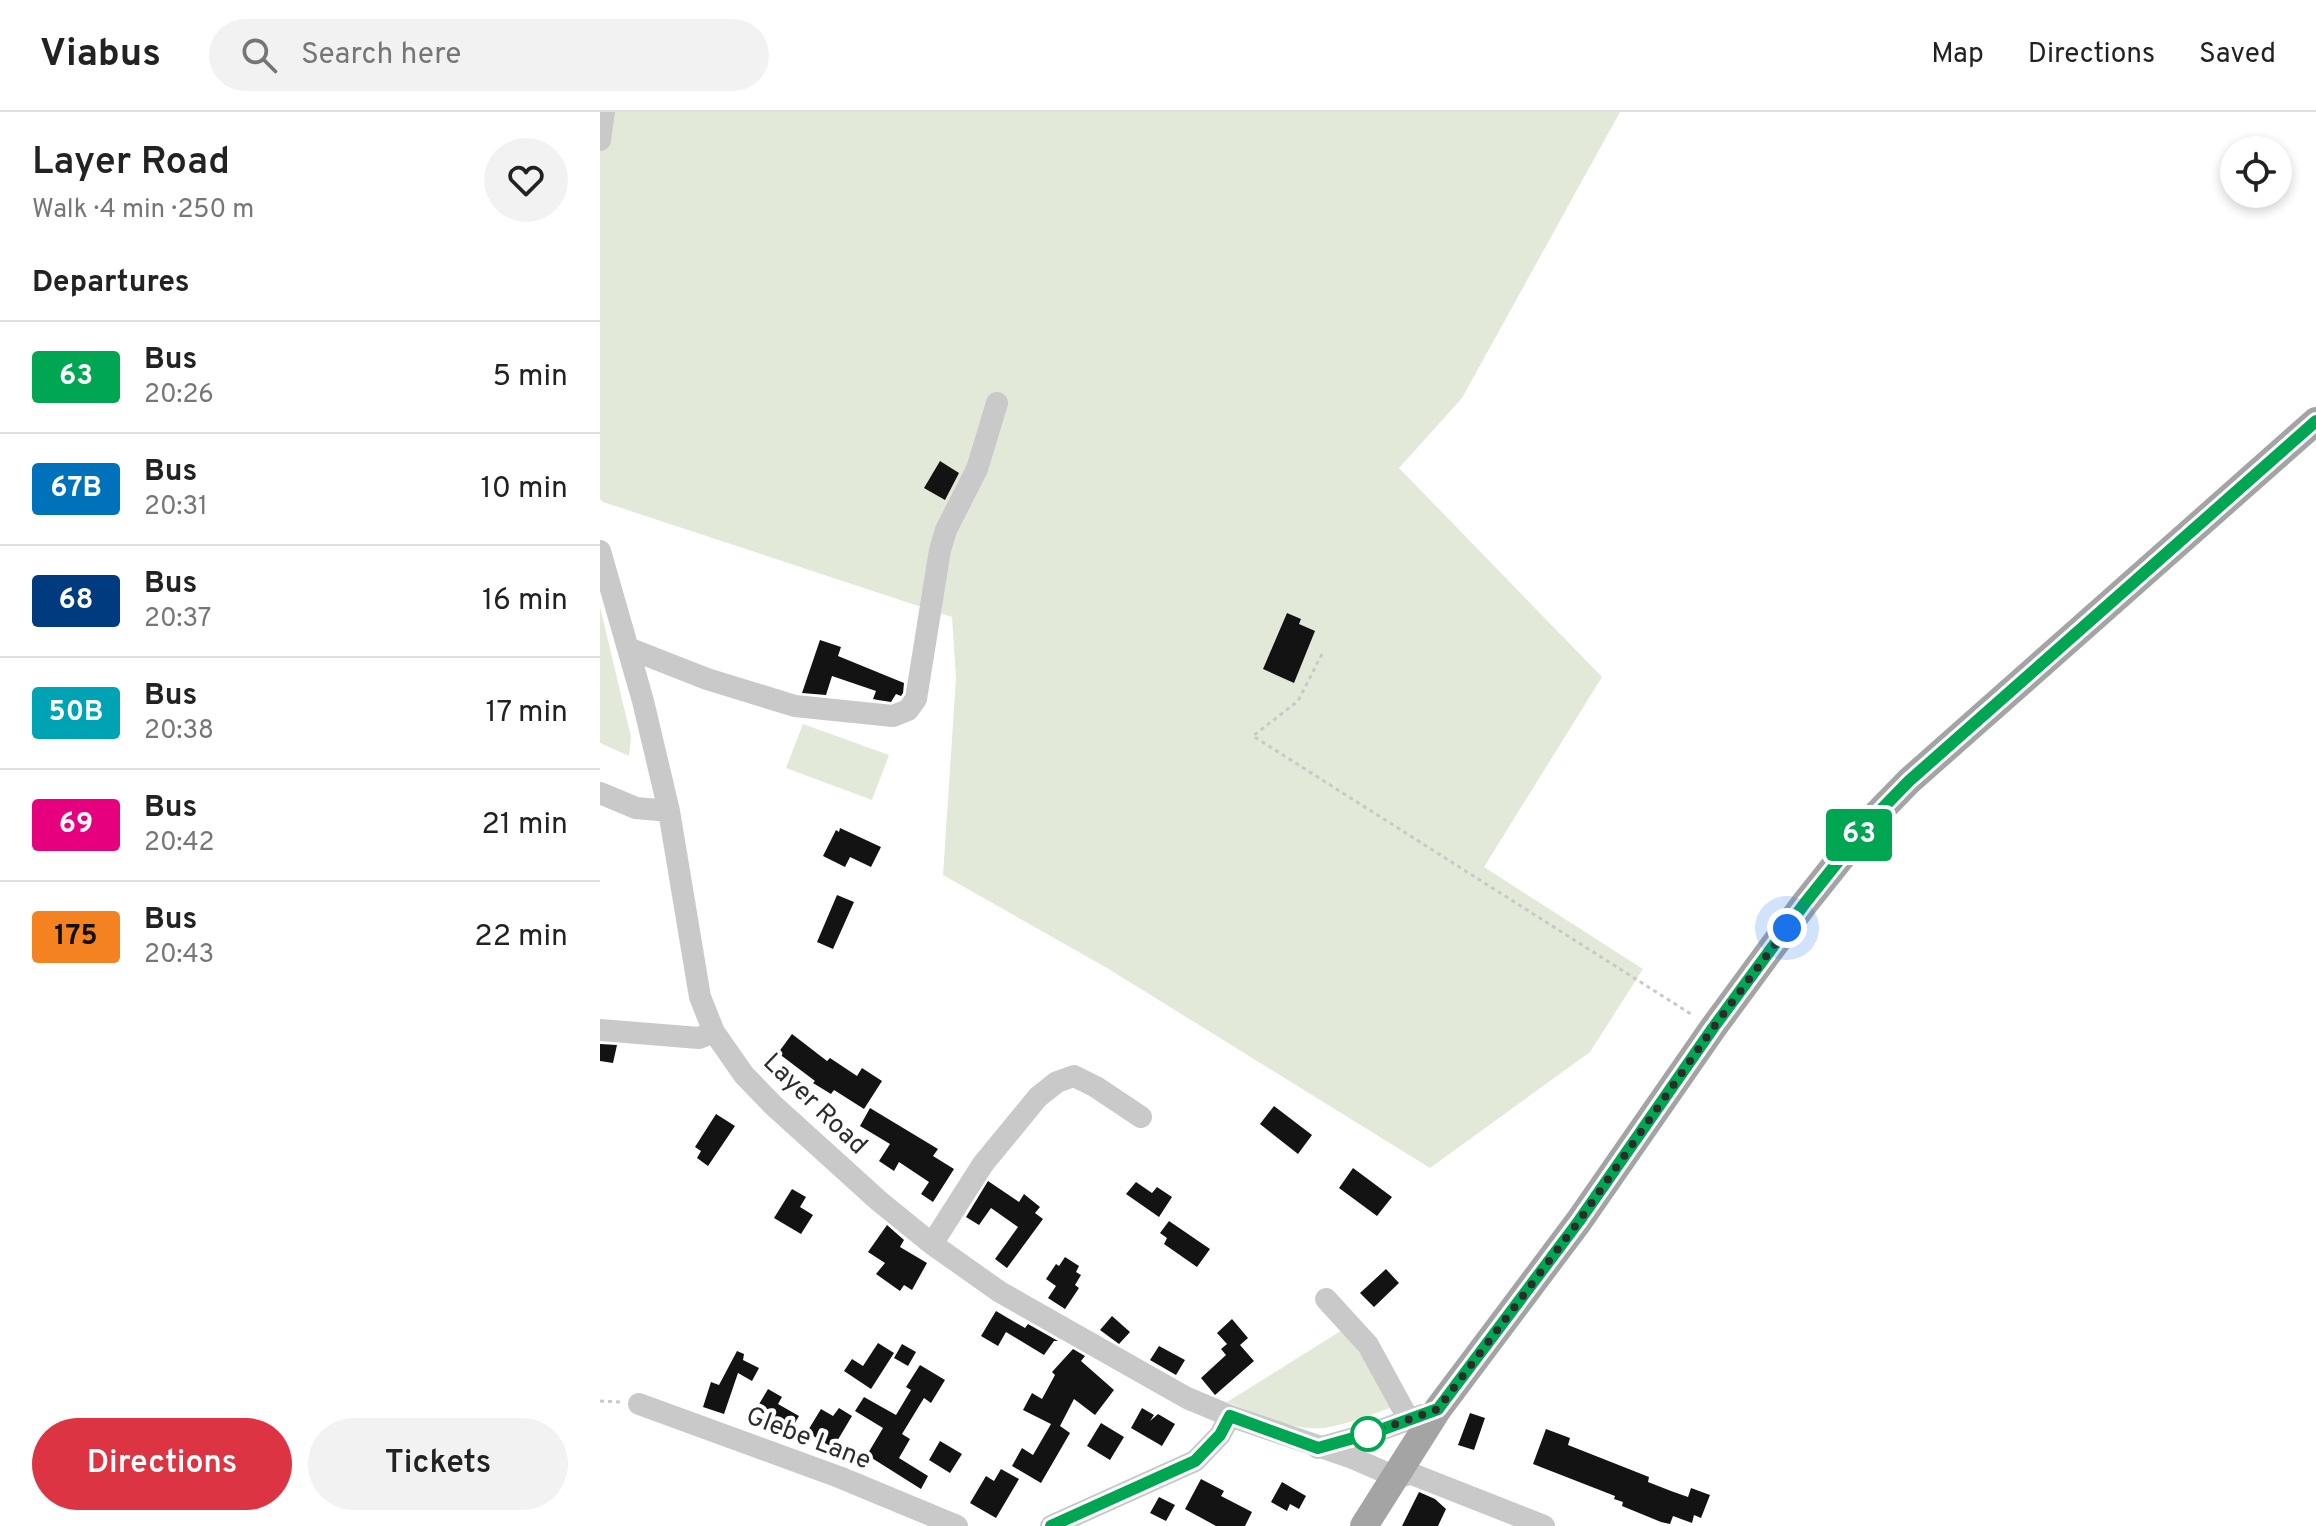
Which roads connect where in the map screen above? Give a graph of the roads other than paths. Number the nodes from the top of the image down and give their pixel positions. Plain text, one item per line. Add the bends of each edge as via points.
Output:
1 (604, 112) edge
2 (600, 140) edge
3 (997, 403) dead end
4 (2316, 421) edge
5 (600, 551) edge
6 (628, 648) junction
7 (600, 793) edge
8 (669, 811) junction
9 (600, 1030) edge
10 (714, 1032) junction
11 (1141, 1117) dead end
12 (932, 1244) junction
13 (1326, 1299) dead end
14 (639, 1404) dead end
15 (1438, 1409) junction
16 (1230, 1416) junction
17 (1409, 1420) junction
18 (1318, 1448) junction
19 (1396, 1477) junction
20 (957, 1526) edge
21 (1051, 1526) edge
22 (1364, 1526) edge
23 (1544, 1526) edge

1 - 2 street
3 - 6 street via 977,469 940,550 916,699 908,710 893,716 795,706
4 - 15 main road via 1872,819 1713,1028 1579,1221
5 - 6 street, Layer Road
6 - 8 street, Layer Road
7 - 8 street via 636,808
8 - 10 street, Layer Road via 694,972
9 - 10 street via 699,1038
10 - 12 street, Layer Road via 773,1105
11 - 12 street via 1074,1076 1057,1082 1038,1097 983,1164
12 - 16 street, Layer Road via 1000,1292 1187,1398
13 - 17 street via 1368,1345
14 - 20 street, Glebe Lane
15 - 17 street
15 - 19 main road
16 - 18 street, Layer Road
16 - 21 street via 1195,1461
17 - 18 street
18 - 19 street, Layer Road
19 - 22 main road
19 - 23 street, Layer Road via 1412,1474

